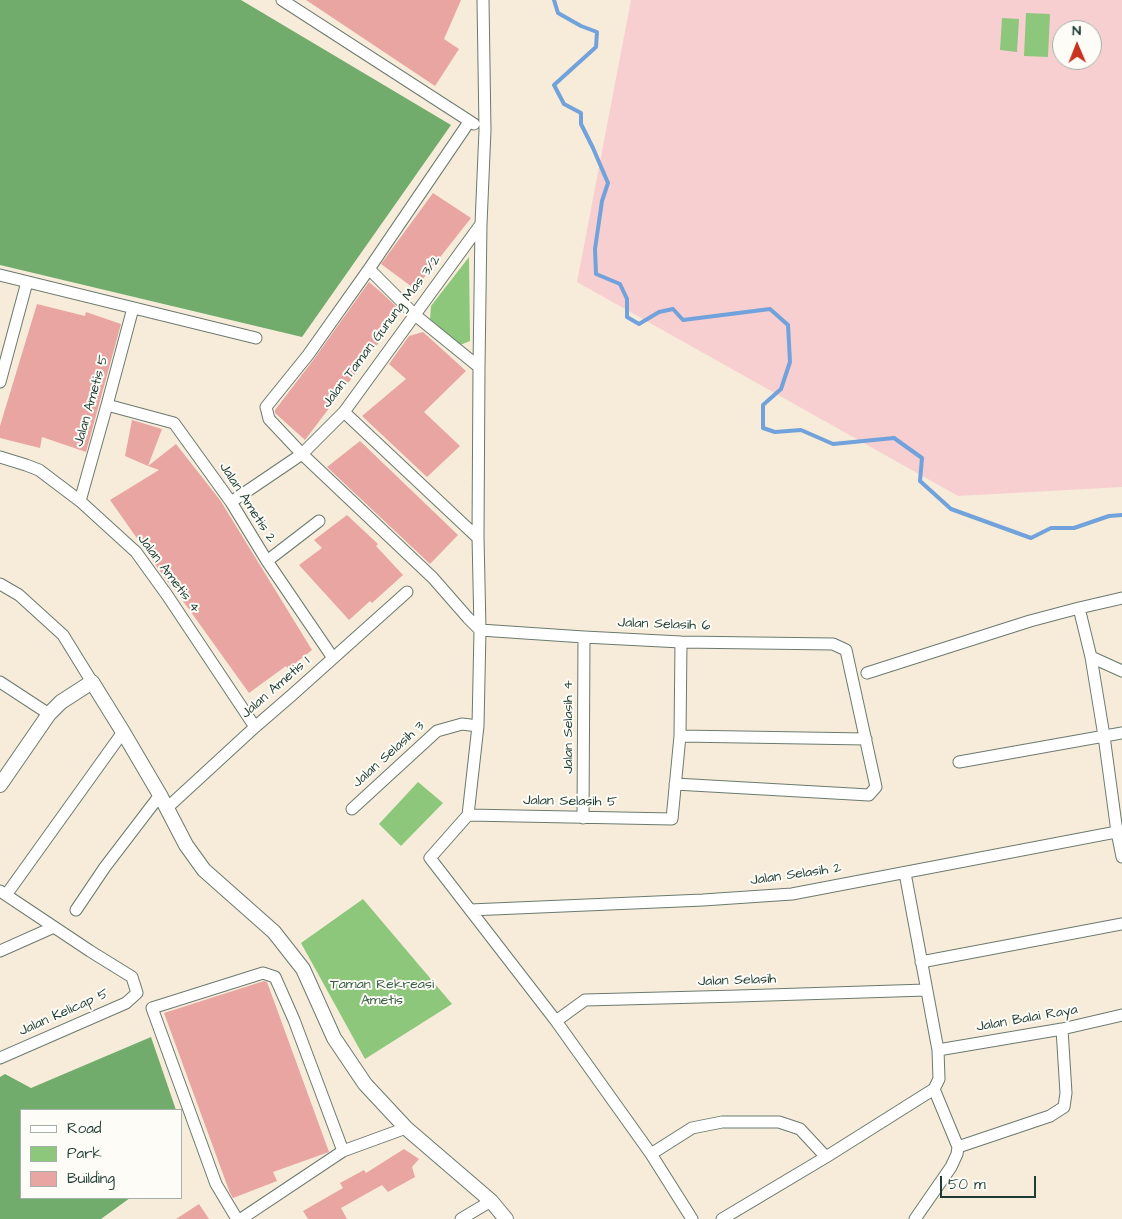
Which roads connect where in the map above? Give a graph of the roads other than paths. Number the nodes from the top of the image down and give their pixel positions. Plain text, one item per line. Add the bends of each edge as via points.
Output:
1 (282, 0) edge
2 (483, 0) edge
3 (469, 122) junction
4 (485, 130) junction
5 (481, 224) junction
6 (369, 269) junction
7 (0, 275) edge
8 (27, 282) junction
9 (132, 308) junction
10 (416, 315) junction
11 (256, 338) dead end
12 (479, 367) junction
13 (0, 382) edge
14 (107, 405) junction
15 (344, 412) junction
16 (302, 454) junction
17 (0, 457) edge
18 (80, 501) junction
19 (230, 502) junction
20 (320, 521) dead end
21 (478, 538) junction
22 (267, 561) junction
23 (0, 584) edge
24 (407, 592) dead end
25 (1122, 598) edge
26 (1079, 608) junction
27 (480, 630) junction
28 (584, 637) junction
29 (680, 642) junction
30 (1091, 657) junction
31 (334, 658) junction
32 (1122, 672) edge
33 (867, 673) dead end
34 (0, 682) edge
35 (92, 682) junction
36 (49, 714) junction
37 (478, 726) junction
38 (255, 727) junction
39 (123, 732) junction
40 (1122, 733) edge
41 (680, 736) junction
42 (1104, 736) junction
43 (866, 740) junction
44 (959, 762) dead end
45 (675, 784) junction
46 (0, 785) edge
47 (160, 795) junction
48 (167, 808) junction
49 (352, 810) dead end
50 (468, 815) junction
51 (583, 818) junction
52 (1119, 831) edge
53 (1122, 857) edge
54 (905, 873) junction
55 (3, 893) edge
56 (76, 910) dead end
57 (470, 910) junction
58 (1122, 924) edge
59 (54, 927) junction
60 (0, 951) edge
61 (921, 962) junction
62 (926, 990) junction
63 (1122, 1015) edge
64 (556, 1021) junction
65 (1062, 1028) junction
66 (938, 1050) junction
67 (0, 1058) edge
68 (934, 1089) junction
69 (406, 1128) junction
70 (958, 1147) junction
71 (343, 1151) junction
72 (652, 1154) junction
73 (826, 1157) junction
74 (491, 1201) junction
75 (237, 1219) edge
76 (241, 1219) edge
77 (461, 1219) edge
78 (506, 1219) edge
79 (692, 1219) edge
80 (722, 1219) edge
81 (915, 1219) edge

1 - 3 street
2 - 4 street
3 - 4 street
3 - 6 street
4 - 5 street
5 - 10 street, Jalan Taman Gunung Mas 3/2
5 - 12 street
6 - 10 street
6 - 16 street via 308,355 266,407 269,419
7 - 8 street
8 - 9 street
8 - 13 street
9 - 11 street
9 - 14 street, Jalan Ametis 5
10 - 12 street
10 - 15 street, Jalan Taman Gunung Mas 3/2
12 - 21 street
14 - 18 street, Jalan Ametis 5
14 - 19 street, Jalan Ametis 2 via 174,423
15 - 16 street, Jalan Taman Gunung Mas 3/2
15 - 21 street
16 - 19 street, Jalan Taman Gunung Mas 3/2
16 - 27 street via 433,578
17 - 18 street, Jalan Ametis 4 via 39,470
18 - 38 street, Jalan Ametis 4 via 136,552
19 - 22 street, Jalan Ametis 2
20 - 22 street
21 - 27 street
22 - 31 street, Jalan Ametis 2
23 - 35 street via 19,595 62,635
24 - 31 street, Jalan Ametis 1
25 - 26 street
26 - 30 street
26 - 33 street
27 - 28 street, Jalan Selasih 6
27 - 37 street
28 - 29 street, Jalan Selasih 6
28 - 51 street, Jalan Selasih 4
29 - 41 street
29 - 43 street, Jalan Selasih 6 via 833,644 846,650
30 - 32 street
30 - 42 street
31 - 38 street, Jalan Ametis 1
34 - 36 street
35 - 36 street
35 - 39 street
36 - 46 street
37 - 49 street, Jalan Selasih 3 via 462,724 437,731
37 - 50 street
38 - 48 street, Jalan Ametis 1
39 - 47 street
39 - 55 street
40 - 42 street
41 - 43 street
41 - 45 street
42 - 44 street
42 - 52 street
43 - 45 street via 876,787 869,795
45 - 51 street, Jalan Selasih 5 via 672,819
47 - 48 street
47 - 56 street
48 - 69 street via 186,845 204,870 274,932 303,969 334,1038 365,1084
50 - 51 street, Jalan Selasih 5
50 - 57 street via 430,858
52 - 53 street
52 - 54 street, Jalan Selasih 2
54 - 57 street, Jalan Selasih 2 via 792,894
54 - 61 street
55 - 59 street
57 - 64 street
58 - 61 street
59 - 60 street
59 - 67 street, Jalan Kelicap 5 via 132,977 137,993 126,1003
61 - 62 street
62 - 64 street, Jalan Selasih via 585,1000
62 - 66 street
63 - 65 street, Jalan Balai Raya
64 - 72 street
65 - 66 street, Jalan Balai Raya
65 - 70 street via 1064,1107 1050,1116
66 - 68 street via 938,1079
68 - 70 street
68 - 73 street
69 - 71 street
69 - 74 street
70 - 81 street via 951,1166
71 - 75 street via 275,977 263,973 152,1008 216,1184
71 - 76 street
72 - 73 street via 692,1128 722,1122 779,1122 800,1129
72 - 79 street
73 - 80 street
74 - 77 street
74 - 78 street

